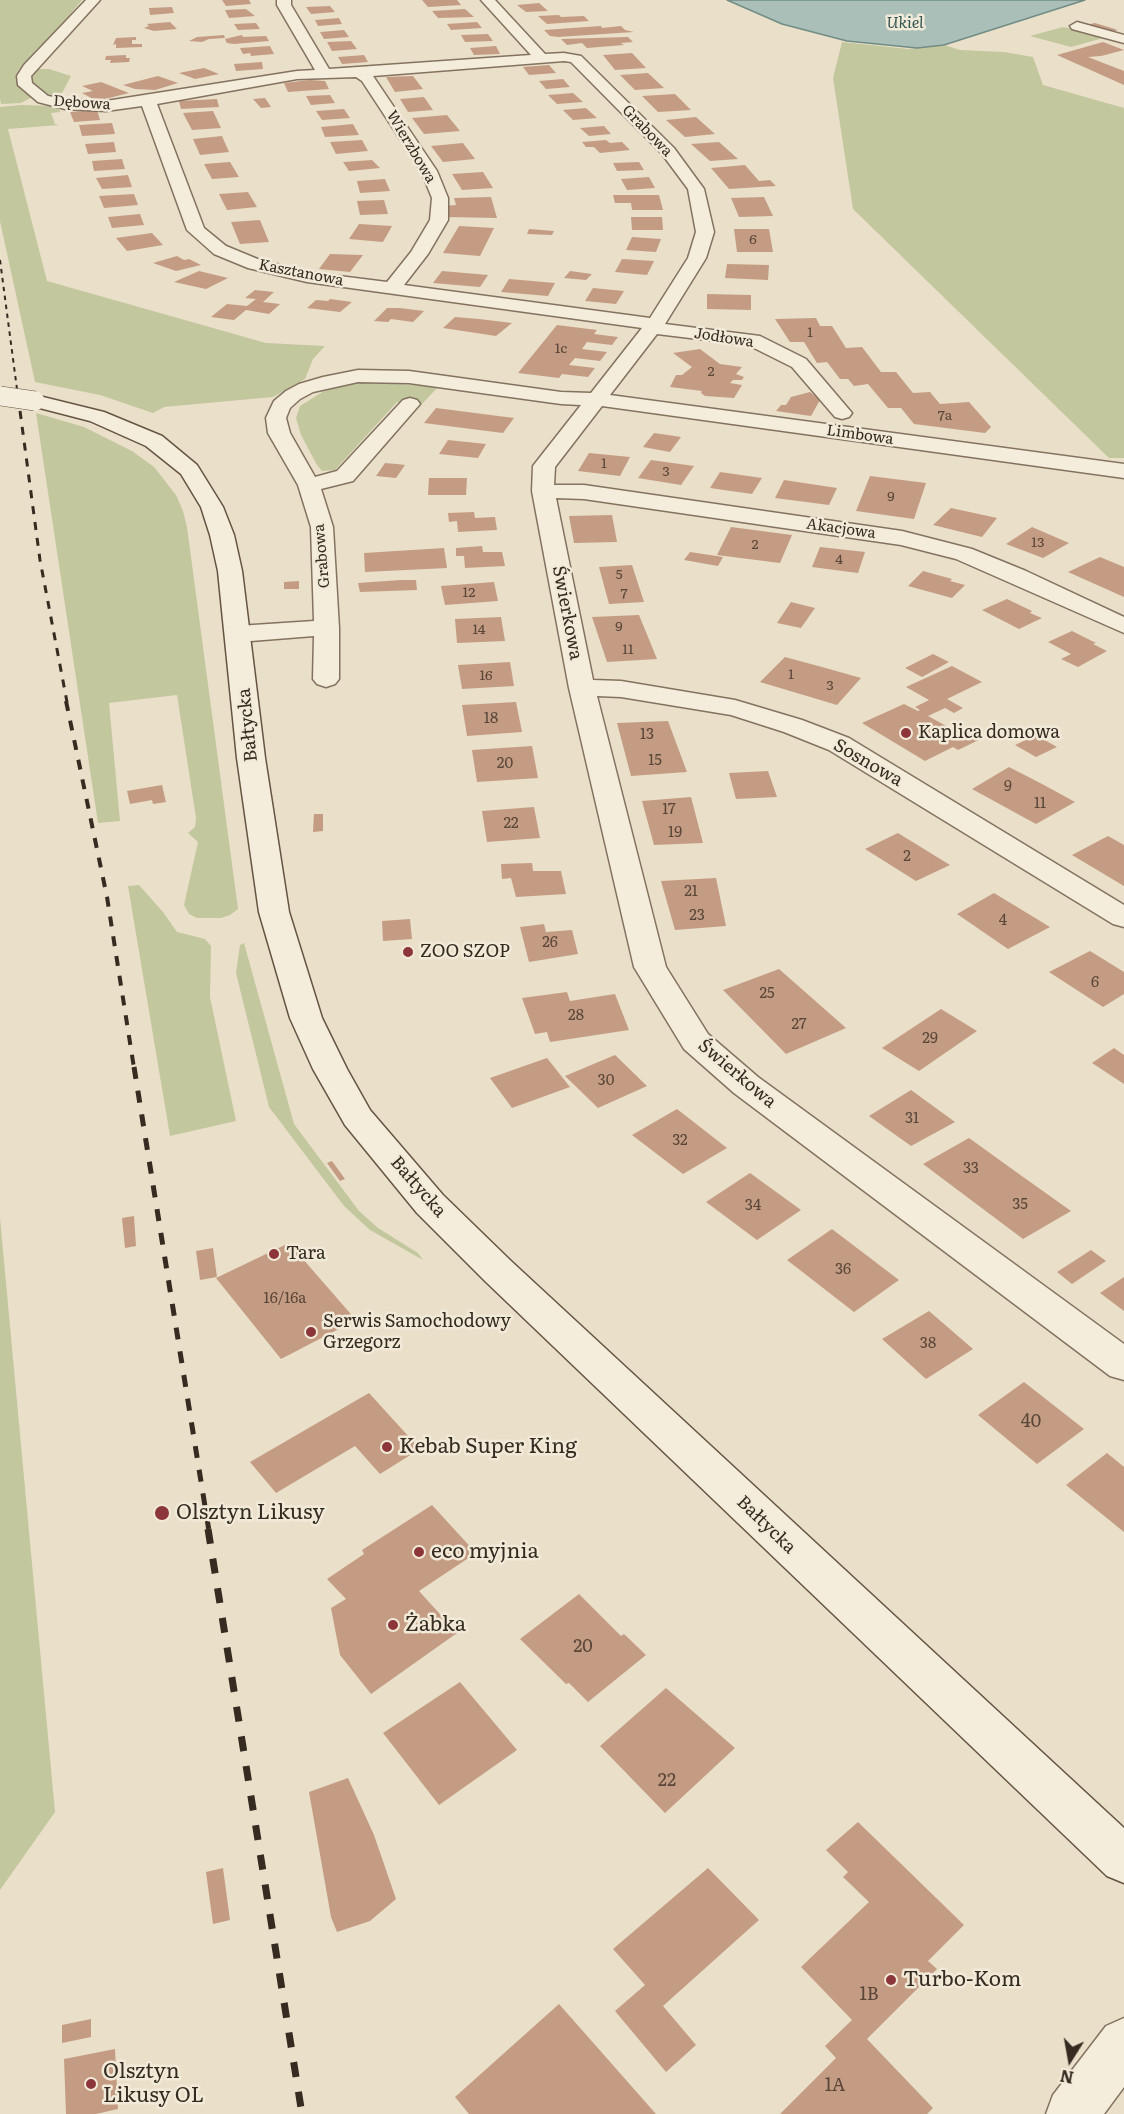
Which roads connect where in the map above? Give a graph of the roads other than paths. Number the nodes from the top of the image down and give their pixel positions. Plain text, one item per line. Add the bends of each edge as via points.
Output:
1 (93, 0) edge
2 (284, 0) edge
3 (488, 0) edge
4 (1077, 26) dead end
5 (1124, 39) edge
6 (541, 58) junction
7 (358, 72) junction
8 (325, 74) junction
9 (148, 101) junction
10 (392, 288) junction
11 (653, 326) junction
12 (0, 396) edge
13 (597, 399) junction
14 (410, 404) dead end
15 (842, 413) dead end
16 (1124, 471) edge
17 (309, 485) junction
18 (543, 491) junction
19 (1124, 626) edge
20 (327, 628) junction
21 (238, 634) junction
22 (326, 679) dead end
23 (582, 688) junction
24 (1124, 918) edge
25 (1124, 1365) edge
26 (1124, 1860) edge
27 (1124, 2044) edge
28 (1072, 2114) edge

1 - 9 street, Dębowa via 29,68 24,76 25,85 43,99 65,104 106,106
2 - 8 street
3 - 6 street
4 - 5 street
6 - 7 street, Grabowa
6 - 11 street, Grabowa via 576,59 668,151 696,189 705,232 697,258
7 - 8 street
7 - 10 street, Wierzbowa via 367,78 429,171 440,198 439,220
8 - 9 street via 297,75
9 - 10 street, Kasztanowa via 196,230 220,250 254,264 307,277
10 - 11 street, Kasztanowa
11 - 13 street, Grabowa
11 - 15 street, Jodłowa via 753,340 799,363
12 - 21 street, Bałtycka, bridge via 86,413 128,428 162,447 189,470 205,494 222,535
13 - 16 street, Limbowa
13 - 17 street, Grabowa via 561,398 409,377 358,376 306,388 281,405 276,418 279,433
13 - 18 street, Grabowa via 544,466
14 - 17 street via 345,477
17 - 20 street, Grabowa via 321,527
18 - 19 street, Akacjowa via 584,492 902,538 964,554
18 - 23 street, Świerkowa
20 - 21 street
20 - 22 street, Grabowa
21 - 26 street, Bałtycka via 251,758 274,912 306,1018 357,1117 430,1204 498,1271
23 - 24 street, Sosnowa via 621,689 735,708 839,744
23 - 25 street, Świerkowa via 650,967 696,1041 746,1085
27 - 28 street

